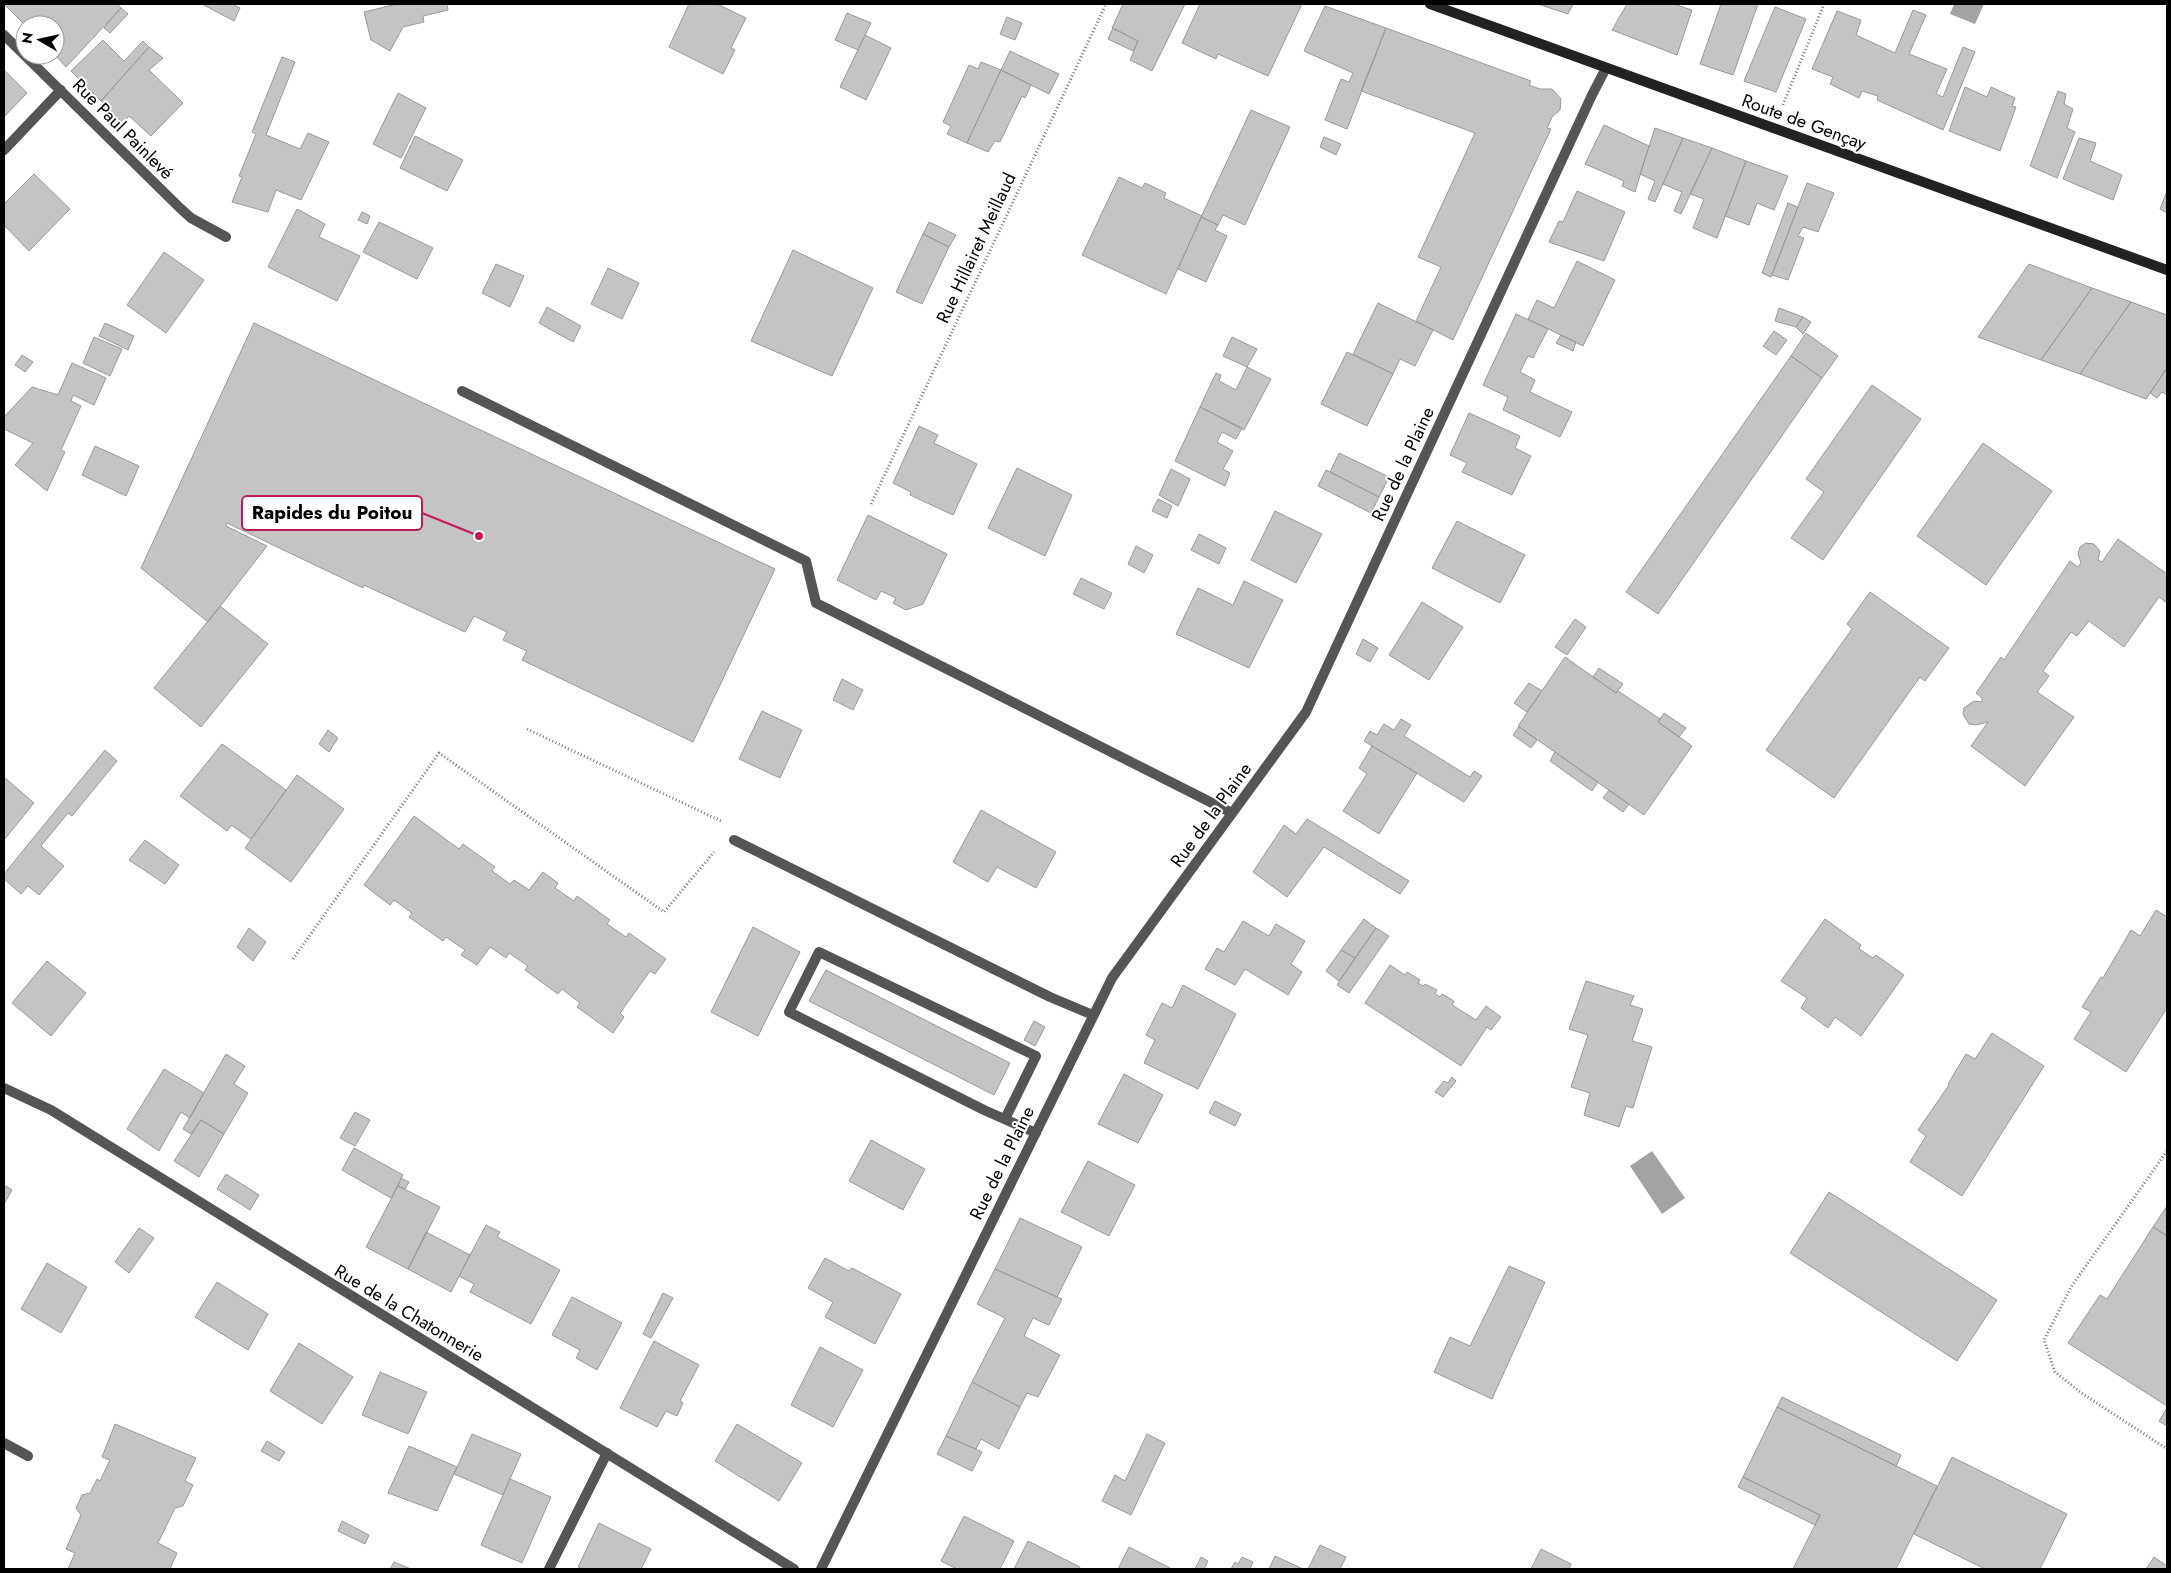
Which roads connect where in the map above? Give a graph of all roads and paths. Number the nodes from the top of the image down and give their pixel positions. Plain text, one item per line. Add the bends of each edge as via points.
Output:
1 (1106, 4) edge
2 (1430, 4) edge
3 (1824, 4) edge
4 (4, 35) edge
5 (1606, 68) junction
6 (61, 90) junction
7 (1775, 129) junction
8 (4, 150) edge
9 (226, 237) dead end
10 (2167, 270) edge
11 (462, 391) dead end
12 (871, 504) dead end
13 (527, 730) dead end
14 (1232, 813) junction
15 (734, 840) junction
16 (293, 959) dead end
17 (1093, 1015) junction
18 (4, 1088) edge
19 (1005, 1119) junction
20 (1036, 1133) junction
21 (2167, 1151) edge
22 (4, 1443) edge
23 (2167, 1449) edge
24 (607, 1453) junction
25 (28, 1456) dead end
26 (549, 1569) edge
27 (794, 1569) edge
28 (820, 1569) edge

1 - 12 path, Rue Hillairet Meillaud
2 - 5 main road, Route de Gençay
3 - 7 path
4 - 6 street, Rue Paul Painlevé
5 - 7 main road, Route de Gençay
5 - 14 street, Rue de la Plaine via 1306,712
6 - 8 street
6 - 9 street, Rue Paul Painlevé via 180,208
7 - 10 main road, Route de Gençay
11 - 14 street via 806,561 816,603
13 - 15 path via 726,823
14 - 17 street, Rue de la Plaine via 1112,978
15 - 16 path via 716,849 664,912 439,753
15 - 17 street via 1050,997
17 - 20 street, Rue de la Plaine
18 - 24 street, Rue de la Chatonnerie via 51,1110
19 - 19 street via 789,1012 818,952 1036,1056
19 - 20 street
20 - 28 street, Rue de la Plaine
21 - 23 path via 2071,1287 2044,1340 2055,1372
22 - 25 street
24 - 26 street
24 - 27 street, Rue de la Chatonnerie

